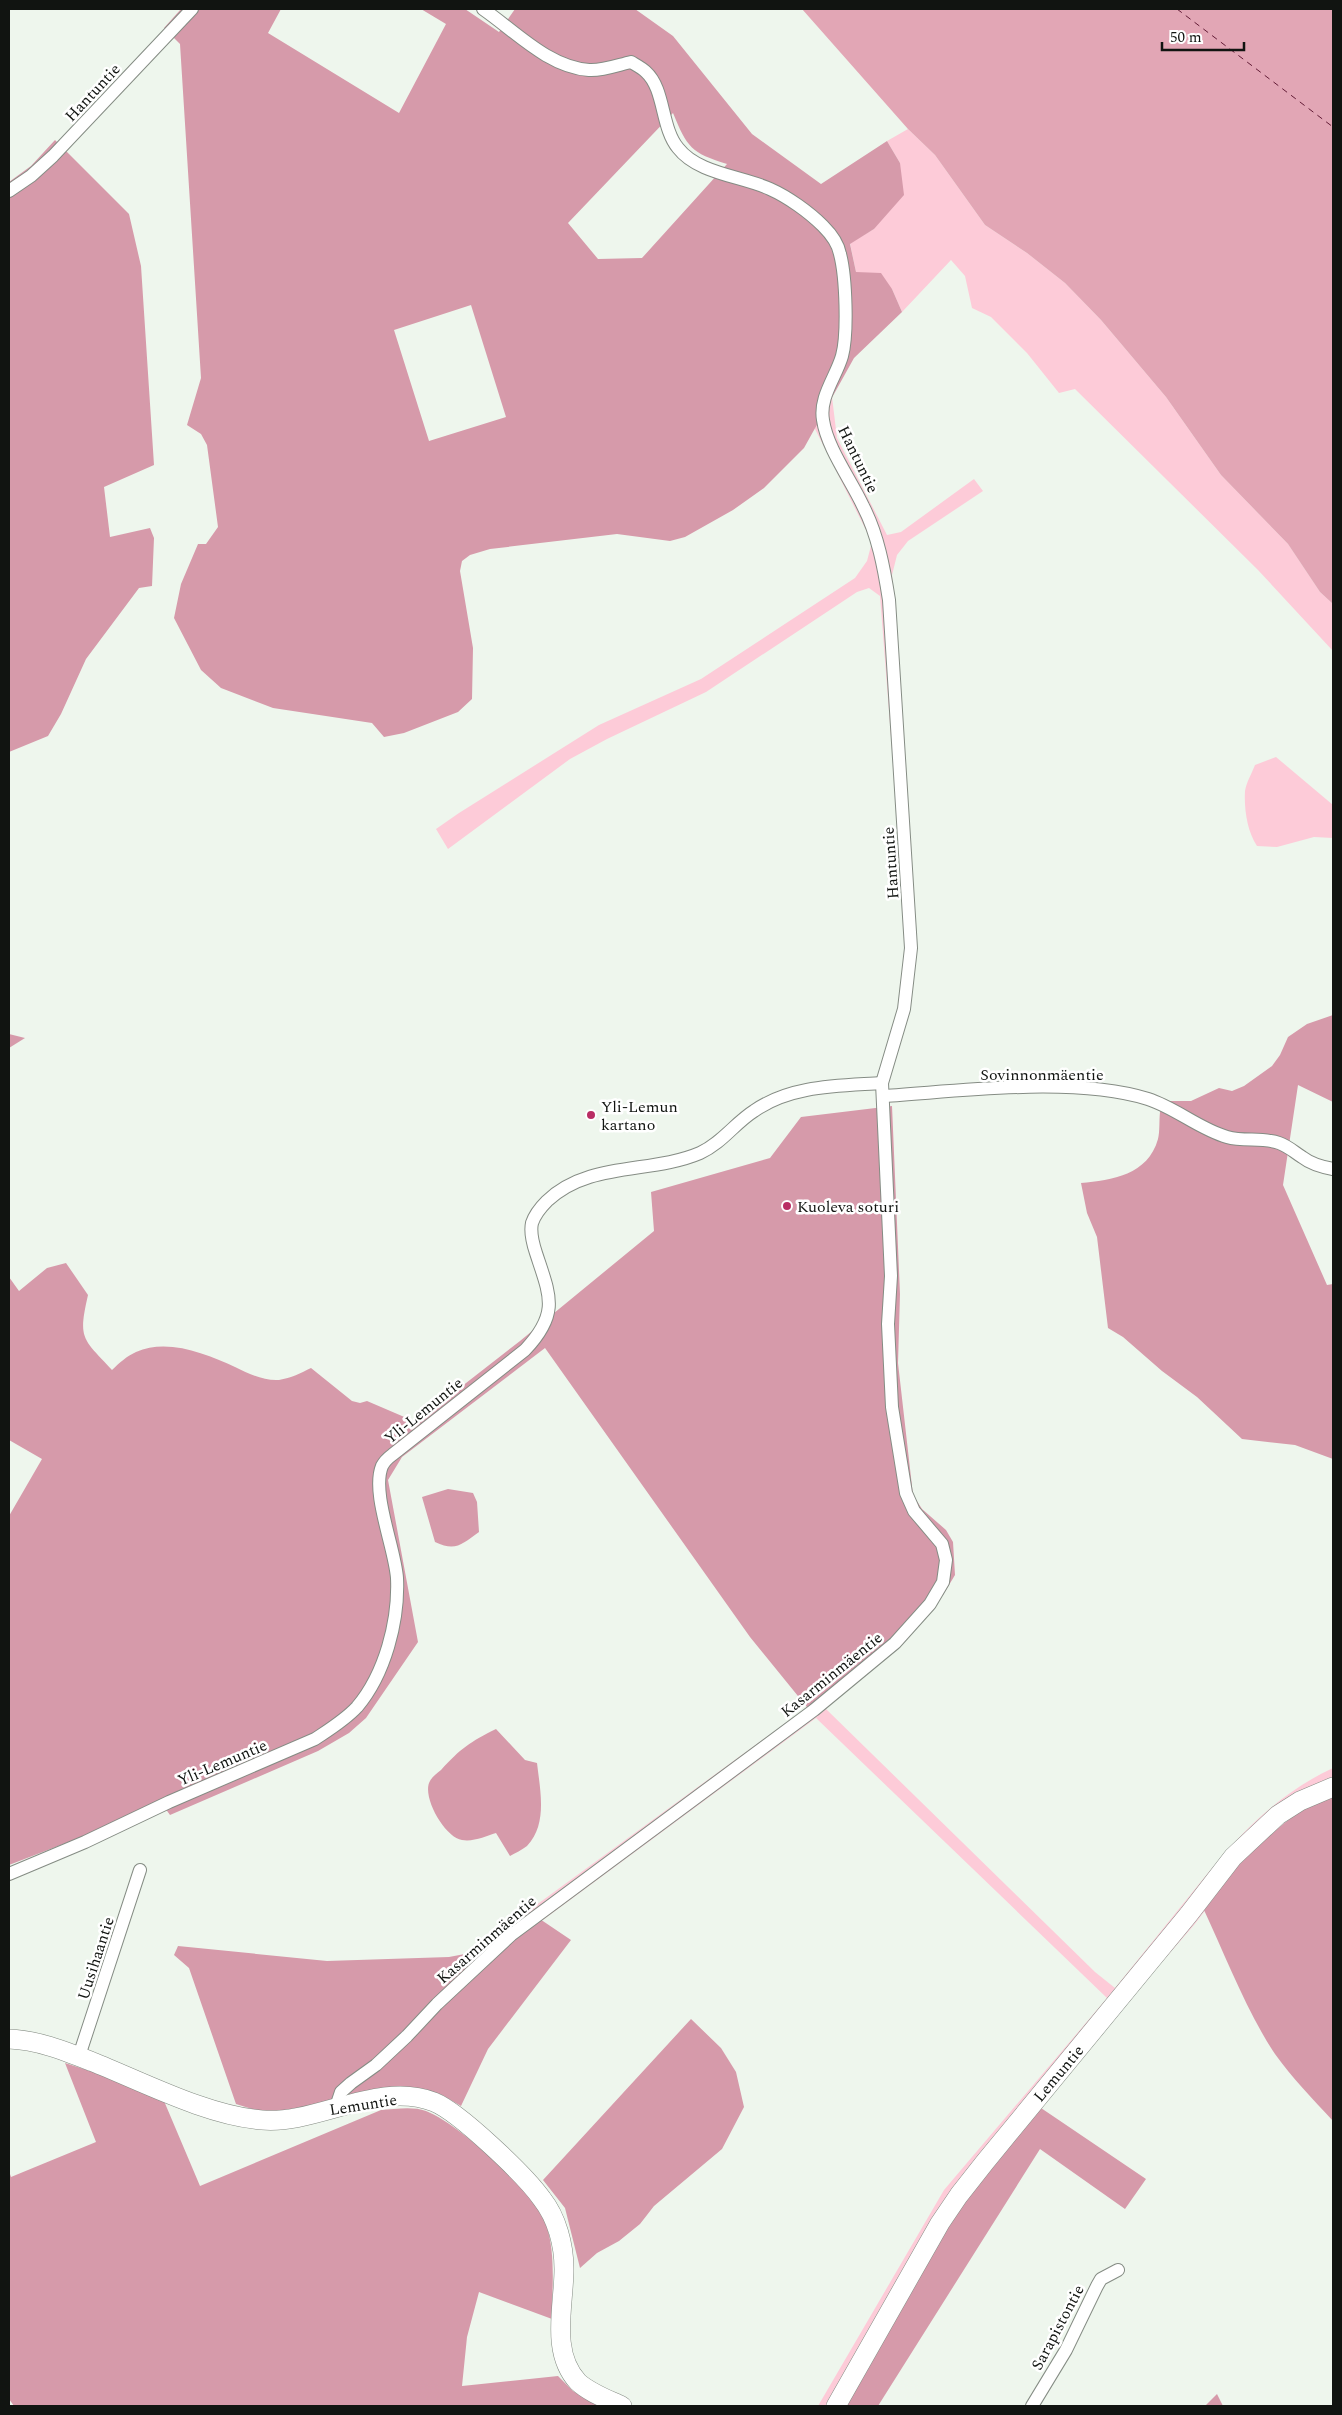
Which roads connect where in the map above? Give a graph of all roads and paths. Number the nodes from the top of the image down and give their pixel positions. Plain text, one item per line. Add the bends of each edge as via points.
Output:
1 (192, 9) edge
2 (483, 9) edge
3 (9, 191) edge
4 (883, 1090) junction
5 (1333, 1169) edge
6 (1330, 1786) edge
7 (140, 1870) dead end
8 (9, 1874) edge
9 (9, 2039) edge
10 (79, 2056) junction
11 (336, 2107) junction
12 (1118, 2270) dead end
13 (622, 2406) edge
14 (836, 2406) edge
15 (1032, 2406) edge

1 - 3 street, Hantuntie via 54,156
2 - 4 street, Hantuntie via 547,56 570,66 590,71 630,62 647,73 656,88 669,134 678,149 691,160 771,189 802,208 834,239 840,255 846,336 842,357 824,403 823,420 830,441 864,508 884,568 889,600 911,948 904,1009
4 - 5 street, Sovinnonmäentie via 1076,1088 1112,1091 1174,1110 1229,1138 1279,1143 1316,1166
4 - 8 street, Yli-Lemuntie via 829,1087 785,1095 751,1112 715,1145 700,1153 595,1176 568,1186 552,1197 532,1223 533,1242 548,1286 550,1306 537,1337 383,1465 379,1476 380,1494 396,1578 395,1606 391,1634 382,1661 357,1706 337,1726 315,1738
4 - 11 street, Kasarminmäentie via 891,1276 888,1324 892,1407 906,1493 914,1511 942,1544 946,1560 943,1582 930,1604 895,1643 814,1710 511,1935 407,2036 341,2092
6 - 14 street, Lemuntie via 1278,1815 1234,1857 984,2162 940,2223
7 - 10 street, Uusihaantie
9 - 10 street, Lemuntie via 53,2046
10 - 11 street, Lemuntie via 192,2102 241,2117 263,2120 290,2118
11 - 13 street, Lemuntie via 396,2097 416,2097 435,2102 474,2131 529,2184 552,2214 558,2232 564,2268 563,2356 579,2382
12 - 15 street, Sarapistontie via 1101,2279 1066,2350

